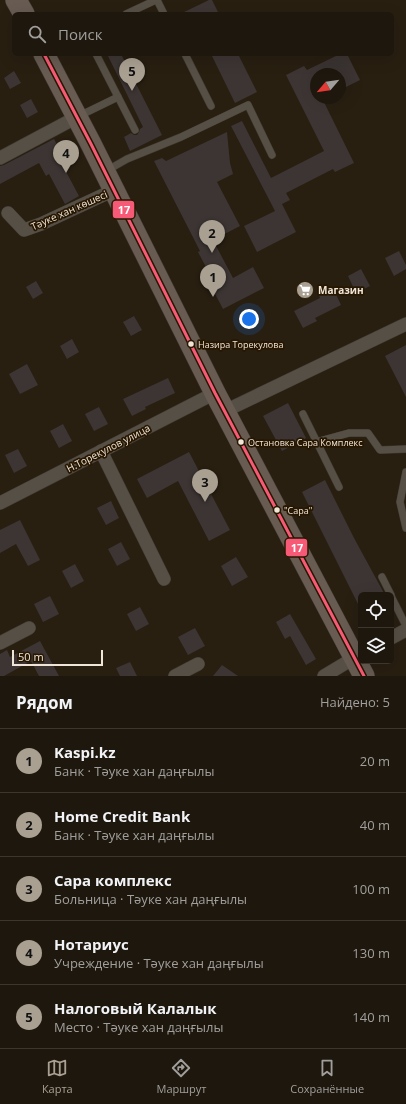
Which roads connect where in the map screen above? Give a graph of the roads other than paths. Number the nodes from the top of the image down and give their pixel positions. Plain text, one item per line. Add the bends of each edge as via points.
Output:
1 (16, 0) edge
2 (156, 0) edge
3 (23, 12) edge
4 (130, 12) edge
5 (163, 12) edge
6 (47, 56) edge
7 (97, 56) edge
8 (186, 56) edge
9 (118, 97) junction
10 (211, 106) dead end
11 (77, 117) junction
12 (135, 130) dead end
13 (272, 155) dead end
14 (0, 158) edge
15 (105, 171) junction
16 (114, 190) junction
17 (8, 213) dead end
18 (406, 324) edge
19 (220, 402) junction
20 (302, 414) dead end
21 (316, 442) junction
22 (406, 449) edge
23 (101, 451) junction
24 (406, 472) edge
25 (338, 487) dead end
26 (1, 500) edge
27 (406, 528) edge
28 (382, 578) dead end
29 (164, 579) dead end
30 (389, 592) edge
31 (394, 601) edge
32 (406, 626) edge
33 (29, 628) dead end
34 (406, 630) edge
35 (394, 636) edge
36 (0, 643) edge
37 (358, 656) edge
38 (198, 664) dead end
39 (360, 664) edge
40 (175, 676) edge
41 (324, 676) edge
42 (364, 676) edge

1 - 3 main road
2 - 4 lane
2 - 5 lane
6 - 11 main road
7 - 9 lane
8 - 10 lane
9 - 11 lane
9 - 12 lane
11 - 14 street
11 - 15 main road
13 - 15 lane via 248,105
15 - 16 main road
16 - 17 street, Тәуке хан көшесі via 24,230
16 - 19 main road
18 - 19 street, Н.Торекулов улица
19 - 23 street, Н.Торекулов улица
19 - 37 main road
20 - 21 lane
21 - 22 lane via 349,433 368,433 380,450
21 - 25 lane
23 - 26 street, Н.Торекулов улица
23 - 29 street
24 - 27 lane via 400,502
28 - 30 lane
31 - 32 lane
33 - 36 street
34 - 35 street
37 - 41 street
38 - 40 street
39 - 42 main road

